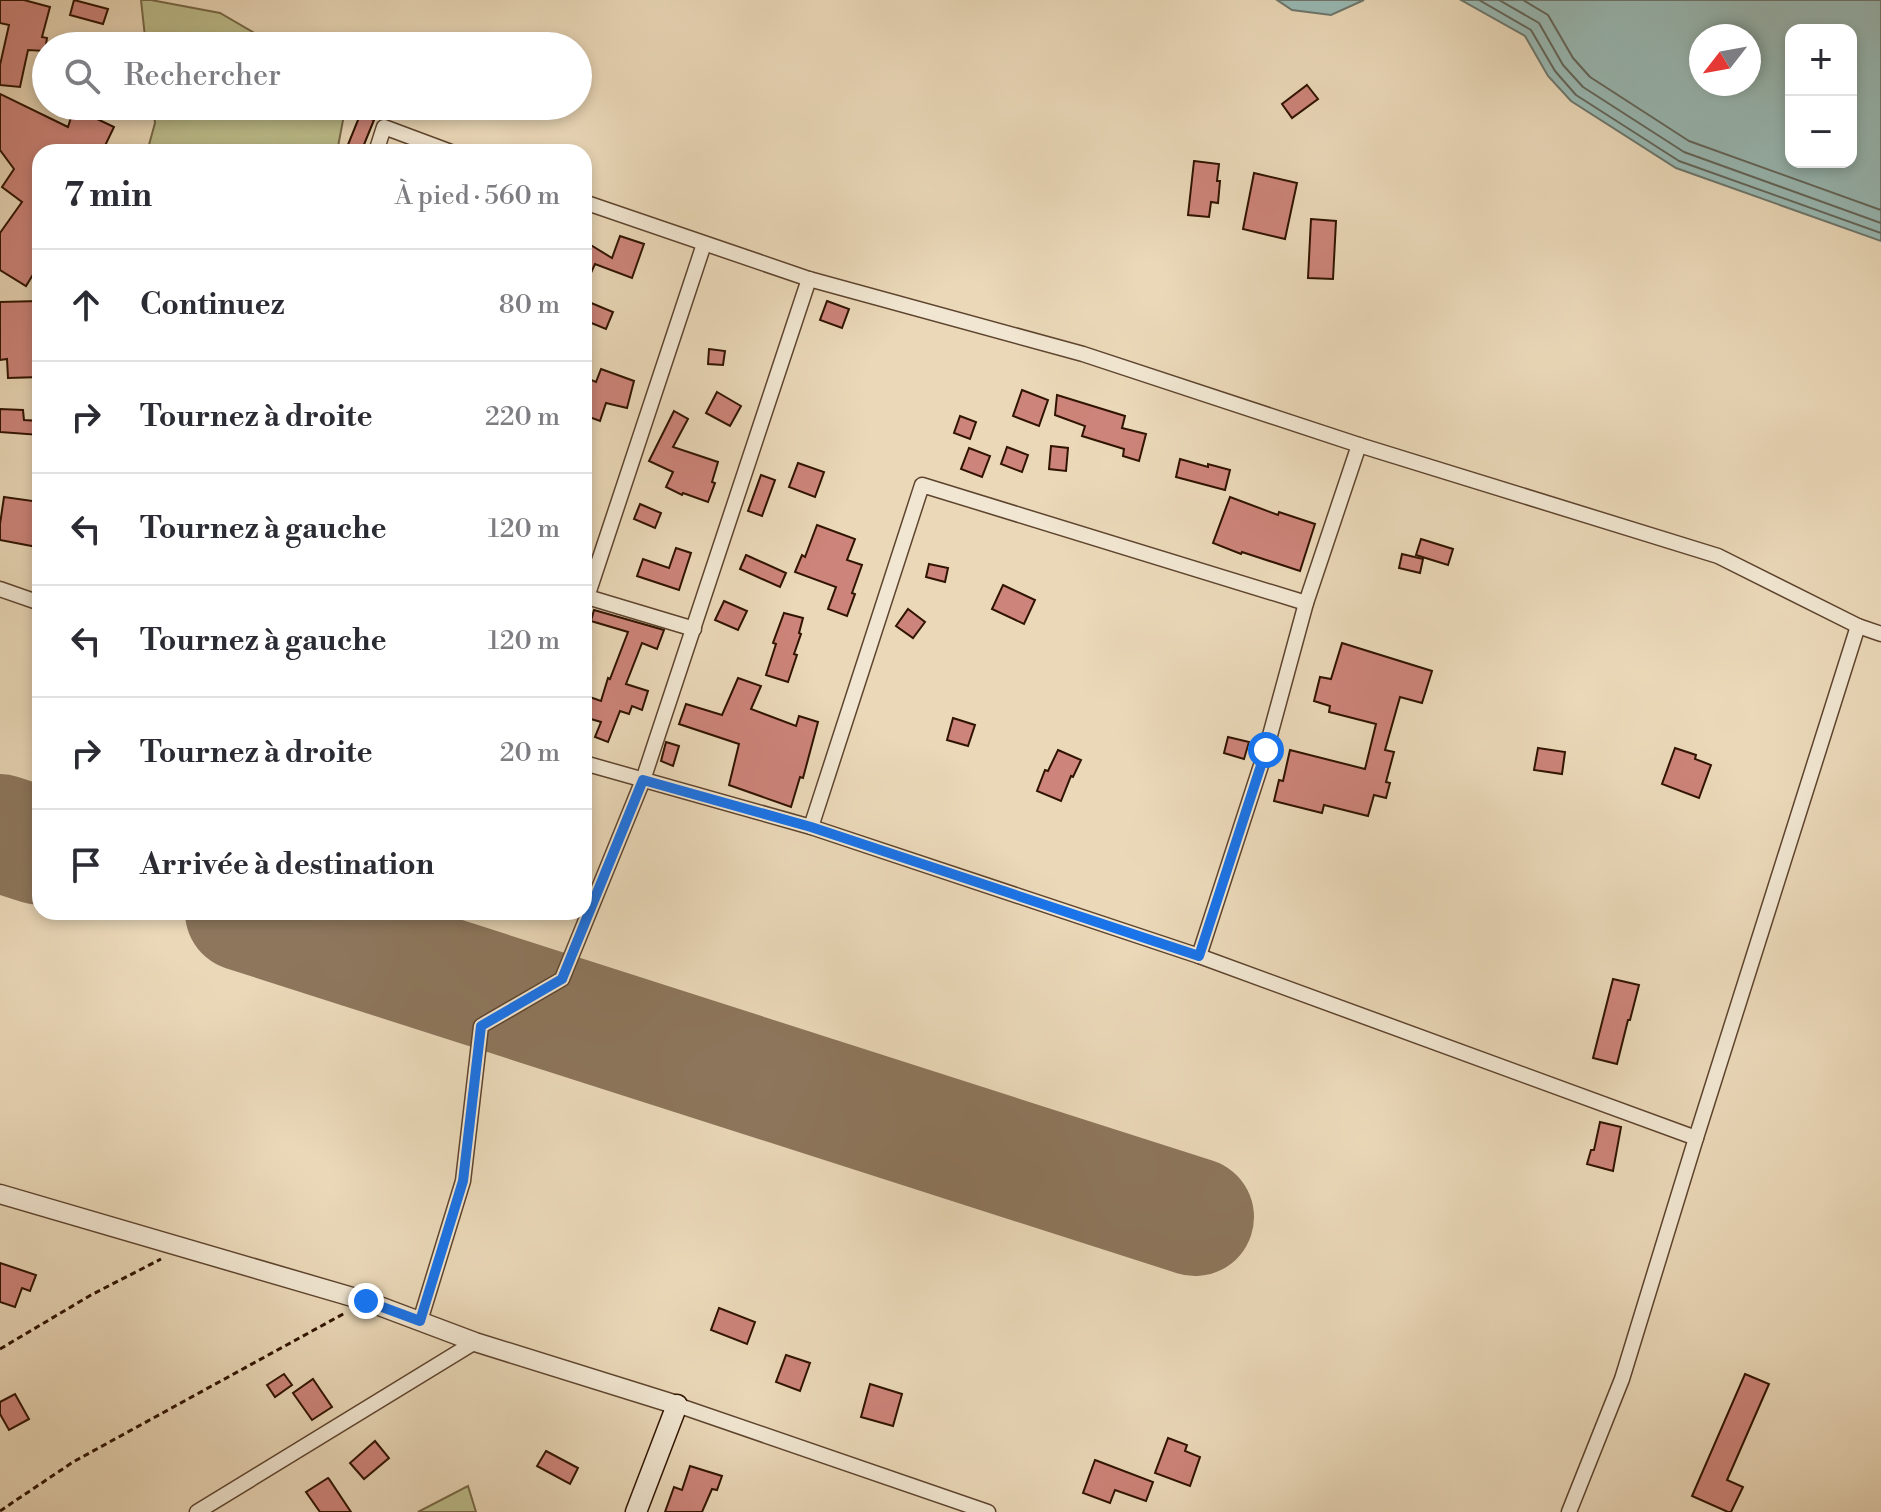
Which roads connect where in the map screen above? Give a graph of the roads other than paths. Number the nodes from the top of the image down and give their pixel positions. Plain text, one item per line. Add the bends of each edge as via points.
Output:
1 (379, 144) edge
2 (430, 144) edge
3 (592, 205) edge
4 (704, 244) junction
5 (809, 279) junction
6 (1359, 445) junction
7 (592, 576) edge
8 (0, 589) edge
9 (592, 599) edge
10 (32, 600) edge
11 (1306, 603) junction
12 (1858, 626) junction
13 (694, 629) junction
14 (1881, 634) edge
15 (592, 765) edge
16 (643, 780) junction
17 (811, 827) junction
18 (592, 905) edge
19 (586, 920) edge
20 (1199, 956) junction
21 (1696, 1138) junction
22 (0, 1194) edge
23 (420, 1321) junction
24 (475, 1342) junction
25 (677, 1405) junction
26 (197, 1512) edge
27 (636, 1512) edge
28 (988, 1512) edge
29 (1569, 1512) edge

1 - 2 street via 384,127
3 - 4 street
4 - 5 street
4 - 7 street
5 - 6 street via 1083,354
5 - 13 street
6 - 11 street
6 - 12 street via 1718,556
8 - 10 street
9 - 13 street
11 - 17 street via 922,485
11 - 20 street via 1266,750
12 - 14 street
12 - 21 street
13 - 16 street
15 - 16 street
16 - 17 street
16 - 18 street
17 - 20 street
19 - 23 street via 562,979 481,1026 463,1181
20 - 21 street
21 - 29 street via 1622,1379
22 - 23 street
23 - 24 street
24 - 25 street
24 - 26 street
25 - 27 main road
25 - 28 street

